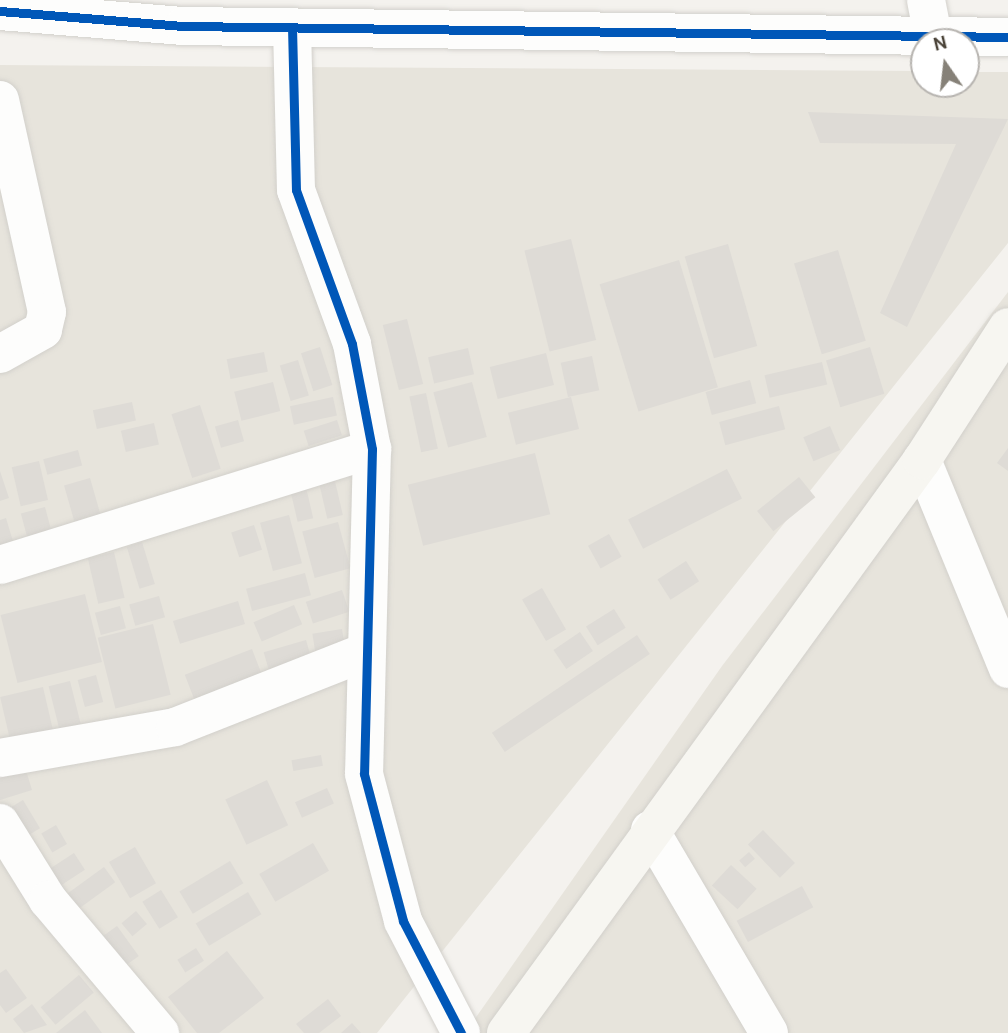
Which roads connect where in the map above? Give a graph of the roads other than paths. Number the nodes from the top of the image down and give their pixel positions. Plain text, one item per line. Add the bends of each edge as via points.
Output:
1 (0, 11) edge
2 (449, 14) edge
3 (650, 15) edge
4 (929, 16) edge
5 (292, 27) junction
6 (1008, 37) edge
7 (0, 100) edge
8 (1008, 327) edge
9 (0, 354) edge
10 (372, 449) junction
11 (922, 460) junction
12 (0, 565) edge
13 (363, 653) junction
14 (1008, 669) edge
15 (0, 758) edge
16 (0, 822) edge
17 (650, 830) junction
18 (160, 1033) edge
19 (461, 1033) edge
20 (506, 1033) edge
21 (769, 1033) edge

1 - 5 street via 77,20
2 - 3 street
2 - 5 street
3 - 4 street
4 - 6 street
5 - 10 street via 296,190 352,344
7 - 9 street via 47,312 43,330
8 - 11 street
10 - 12 street
10 - 13 street
11 - 14 street
11 - 17 street
13 - 15 street via 174,727
13 - 19 street via 364,774 383,856 402,921
16 - 18 street via 48,900
17 - 20 street
17 - 21 street

